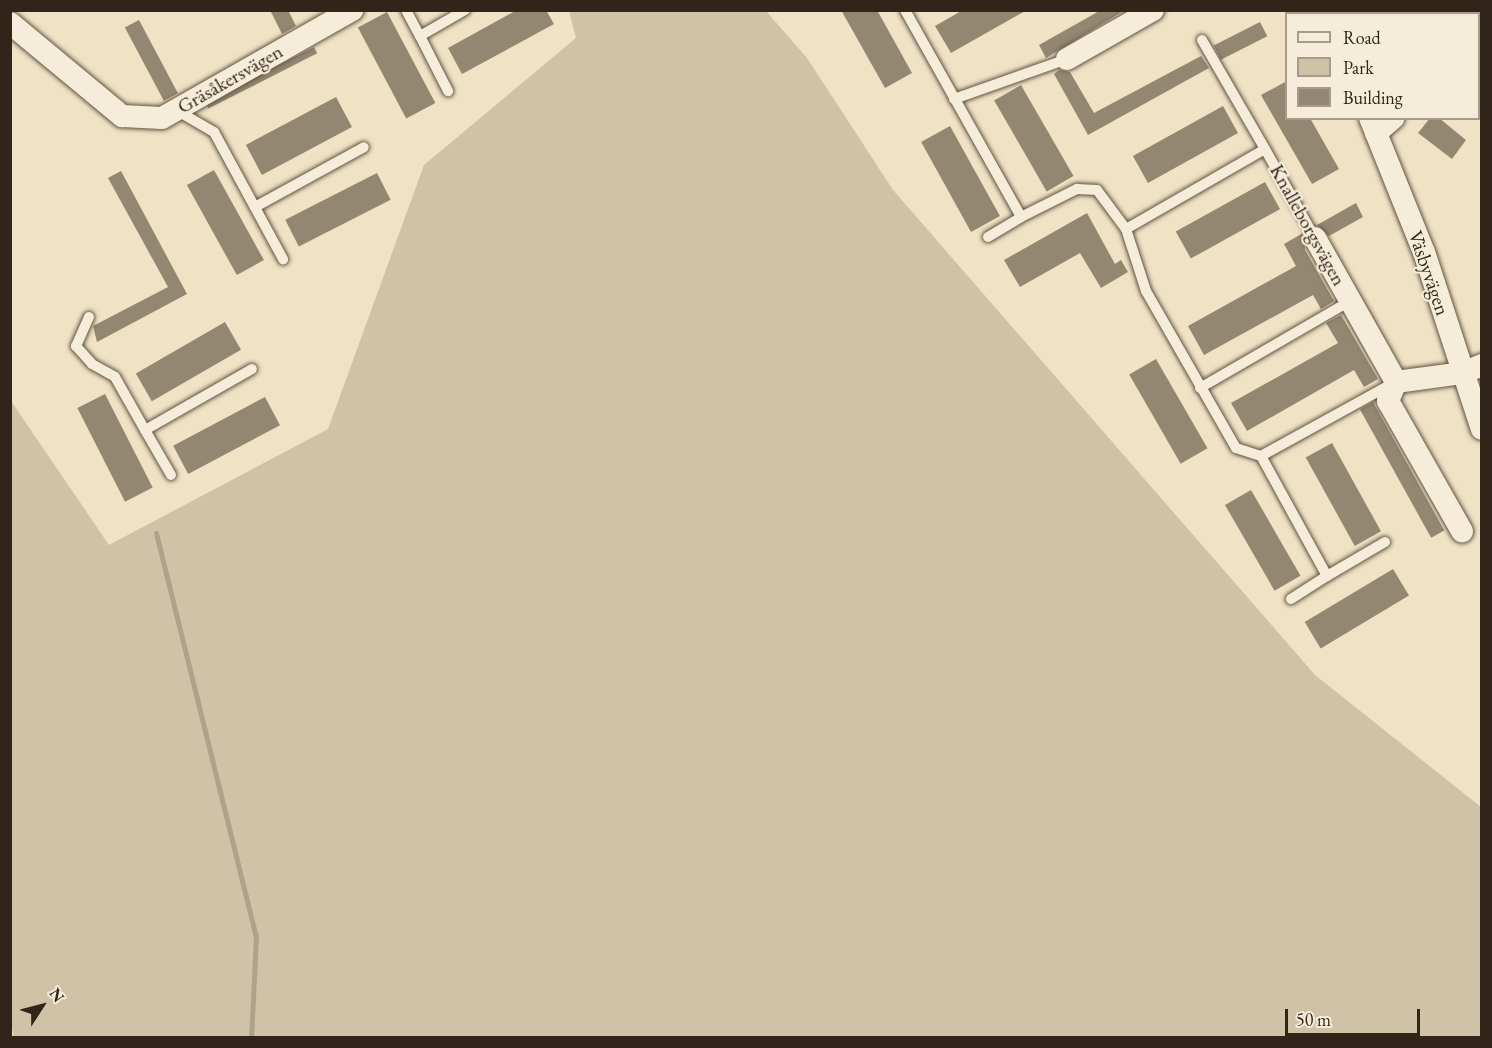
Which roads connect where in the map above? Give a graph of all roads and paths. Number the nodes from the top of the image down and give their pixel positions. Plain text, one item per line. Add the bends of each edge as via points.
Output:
1 (406, 10) edge
2 (465, 10) edge
3 (905, 10) edge
4 (1153, 10) edge
5 (341, 14) edge
6 (10, 23) edge
7 (420, 36) junction
8 (1202, 40) dead end
9 (1067, 59) joint
10 (448, 91) dead end
11 (954, 99) junction
12 (176, 110) junction
13 (1380, 123) edge
14 (364, 147) dead end
15 (1265, 149) junction
16 (255, 207) junction
17 (1021, 217) junction
18 (1126, 229) junction
19 (988, 237) dead end
20 (1315, 238) joint
21 (283, 259) dead end
22 (1350, 301) junction
23 (89, 317) dead end
24 (252, 369) dead end
25 (1472, 369) edge
26 (1396, 382) junction
27 (1200, 388) junction
28 (1482, 429) edge
29 (145, 430) junction
30 (1261, 456) junction
31 (171, 475) dead end
32 (1462, 531) dead end
33 (1385, 542) dead end
34 (1327, 576) junction
35 (1291, 599) dead end

1 - 7 lane
2 - 7 lane
3 - 11 lane
4 - 9 street
5 - 12 street, Gräsåkersvägen
6 - 12 street, Gräsåkersvägen via 122,116 162,118
7 - 10 lane
8 - 15 lane, Knalleborgsvägen
9 - 11 lane
11 - 17 lane
12 - 16 lane via 214,132
13 - 25 street, Väsbyvägen via 1424,252
14 - 16 lane
15 - 18 lane, Knalleborgsvägen
15 - 20 lane, Knalleborgsvägen
16 - 21 lane
17 - 18 lane via 1077,189 1097,190
17 - 19 lane
18 - 27 lane via 1146,291
20 - 22 street, Knalleborgsvägen
22 - 26 street, Knalleborgsvägen
22 - 27 lane, Knalleborgsvägen
23 - 29 lane via 76,346 92,364 115,377
24 - 29 lane
25 - 26 street
25 - 28 street, Väsbyvägen
26 - 30 lane
26 - 32 street via 1388,401
27 - 30 lane via 1236,448
29 - 31 lane
30 - 34 lane
33 - 34 lane
34 - 35 lane

